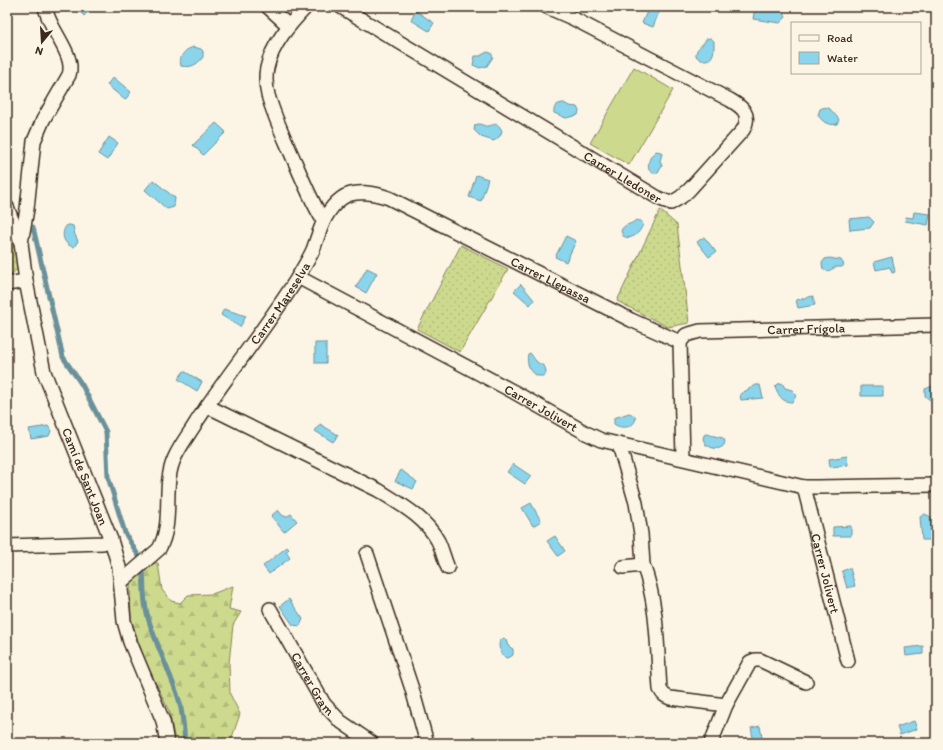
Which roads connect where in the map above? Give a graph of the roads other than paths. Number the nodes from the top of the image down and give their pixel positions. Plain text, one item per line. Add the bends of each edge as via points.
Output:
1 (45, 7) edge
2 (268, 7) edge
3 (306, 7) edge
4 (341, 7) edge
5 (547, 7) edge
6 (289, 26) junction
7 (7, 207) edge
8 (323, 220) junction
9 (21, 243) junction
10 (298, 277) junction
11 (26, 281) junction
12 (7, 284) edge
13 (936, 325) edge
14 (680, 342) junction
15 (207, 406) junction
16 (619, 445) junction
17 (683, 458) junction
18 (936, 485) edge
19 (804, 486) junction
20 (111, 540) junction
21 (7, 546) edge
22 (367, 554) dead end
23 (643, 565) junction
24 (622, 567) dead end
25 (448, 568) dead end
26 (121, 582) junction
27 (270, 609) dead end
28 (848, 661) dead end
29 (806, 682) dead end
30 (726, 705) junction
31 (167, 743) edge
32 (372, 743) edge
33 (427, 743) edge
34 (711, 743) edge

1 - 9 street via 51,25 69,58 71,70 37,134
2 - 6 street
3 - 6 street
4 - 5 street, Carrer Lledoner via 660,199 671,203 681,197 743,130 746,117 743,109 723,96
6 - 8 street via 272,53 266,68 266,83 289,148
7 - 9 street, Camí de Sant Joan
8 - 10 street, Carrer Mareselva via 312,251
8 - 14 street, Carrer Llepassa via 336,202 347,195 369,193 389,198 637,323
9 - 11 street, Camí de Sant Joan
10 - 15 street, Carrer Mareselva
10 - 16 street, Carrer Jolivert via 586,433
11 - 12 street
11 - 20 street, Camí de Sant Joan via 46,378
13 - 14 street, Carrer Frígola via 700,331 686,335
14 - 17 street
15 - 25 street via 378,490 405,507 432,532
15 - 26 street, Carrer Mareselva via 173,461 169,477 167,529 163,542
16 - 17 street, Carrer Jolivert
16 - 23 street via 636,503
17 - 19 street, Carrer Jolivert
18 - 19 street, Carrer Jolivert
19 - 28 street, Carrer Jolivert
20 - 21 street via 103,543
20 - 26 street, Camí de Sant Joan
22 - 33 street via 412,689
23 - 24 street
23 - 30 street via 654,603 662,694 670,698
26 - 31 street, Camí de Sant Joan via 124,621 130,642 163,721
27 - 32 street, Carrer Gram via 324,704 340,721
29 - 30 street via 755,660 750,662
30 - 34 street

